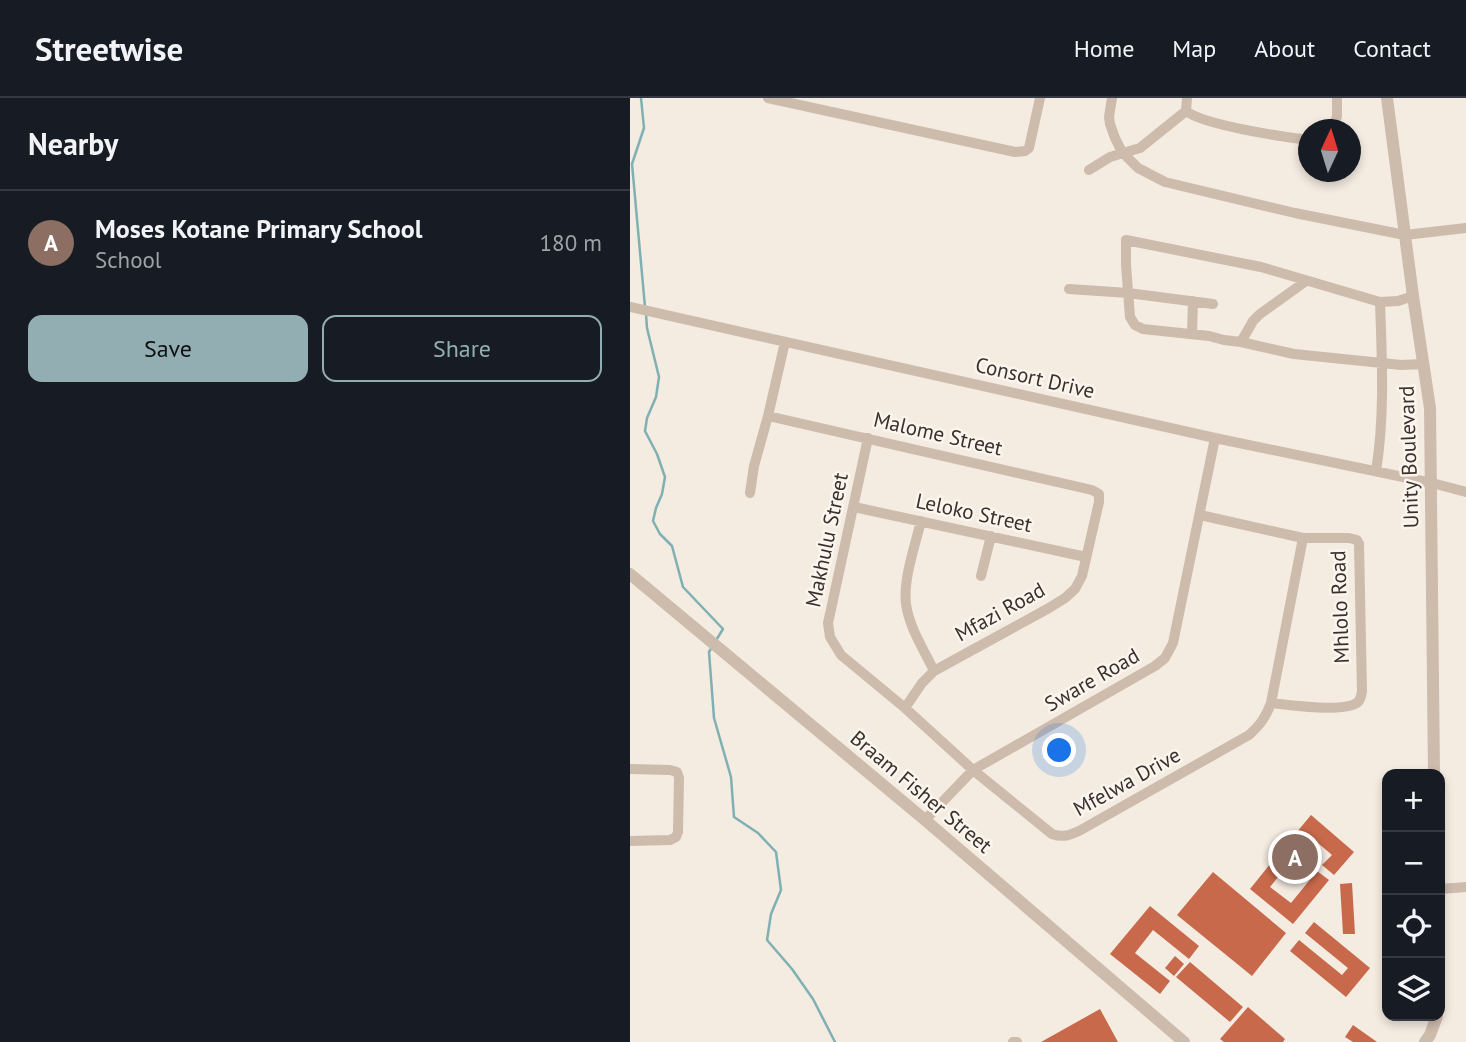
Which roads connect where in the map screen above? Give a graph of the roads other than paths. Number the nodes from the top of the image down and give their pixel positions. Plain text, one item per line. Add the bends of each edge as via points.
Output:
1 (768, 98) edge
2 (1040, 98) edge
3 (1112, 98) edge
4 (1187, 98) edge
5 (1337, 98) edge
6 (1387, 98) edge
7 (1186, 111) junction
8 (1336, 119) edge
9 (1298, 139) edge
10 (1122, 152) junction
11 (1089, 170) dead end
12 (1466, 228) edge
13 (1405, 235) junction
14 (1306, 281) junction
15 (1069, 289) dead end
16 (1128, 293) junction
17 (1413, 296) junction
18 (1194, 302) junction
19 (1380, 302) junction
20 (1213, 304) dead end
21 (630, 307) edge
22 (1192, 334) junction
23 (785, 342) junction
24 (1241, 342) junction
25 (1382, 363) junction
26 (1424, 364) junction
27 (768, 416) junction
28 (868, 438) junction
29 (1215, 438) junction
30 (1376, 471) junction
31 (1432, 483) junction
32 (1466, 492) edge
33 (750, 493) dead end
34 (1099, 494) joint
35 (854, 507) junction
36 (1199, 515) junction
37 (921, 521) junction
38 (991, 536) junction
39 (1303, 538) junction
40 (1086, 557) junction
41 (630, 574) edge
42 (981, 576) dead end
43 (836, 649) joint
44 (934, 671) junction
45 (1271, 703) junction
46 (905, 708) junction
47 (630, 769) edge
48 (1434, 769) edge
49 (974, 770) junction
50 (925, 820) junction
51 (630, 841) edge
52 (1466, 887) edge
53 (1445, 889) edge
54 (1435, 1021) edge
55 (1184, 1042) edge
56 (1425, 1042) edge

1 - 2 street via 1015,152 1029,148
3 - 10 street via 1109,117
4 - 7 street
5 - 8 street
6 - 13 street, Unity Boulevard
7 - 9 street via 1203,120
7 - 10 street via 1140,148
10 - 11 street
10 - 13 street via 1138,168 1165,183
12 - 13 street
13 - 17 street, Unity Boulevard
14 - 16 street via 1261,267 1126,240
14 - 19 street
14 - 24 street via 1260,314
15 - 16 street
16 - 18 street
16 - 22 street via 1130,317 1139,328
17 - 19 street
17 - 26 street, Unity Boulevard
18 - 20 street
18 - 22 street
19 - 25 street
21 - 23 street, Consort Drive
22 - 24 street
23 - 27 street
23 - 29 street, Consort Drive
24 - 25 street via 1294,354
25 - 26 street
25 - 30 street
26 - 31 street, Unity Boulevard
27 - 28 street, Malome Street
27 - 33 street
28 - 34 street, Malome Street
28 - 35 street, Makhulu Street
29 - 30 street, Consort Drive
29 - 36 street, Sware Road
30 - 31 street, Consort Drive
31 - 32 street, Consort Drive
31 - 48 street, Unity Boulevard
34 - 40 street, Mfazi Road
35 - 37 street, Leloko Street
35 - 43 street, Makhulu Street via 828,623
36 - 39 street, Mhlolo Road
36 - 49 street, Sware Road via 1176,631 1165,659
37 - 38 street, Leloko Street
37 - 44 street via 906,602
38 - 40 street, Leloko Street
38 - 42 street
39 - 45 street, Mfelwa Drive
39 - 45 street, Mhlolo Road via 1353,539 1359,544 1361,695 1356,704 1338,707
40 - 44 street, Mfazi Road via 1082,576 1065,598
41 - 50 street, Braam Fisher Street
43 - 46 street, Mfelwa Drive
44 - 46 street, Mfazi Road
45 - 49 street, Mfelwa Drive via 1267,716 1249,735 1066,836 1052,834
46 - 49 street, Mfelwa Drive
47 - 51 street via 670,770 679,778 676,837
49 - 50 street, Sware Road
50 - 55 street, Braam Fisher Street
52 - 53 street
54 - 56 street

